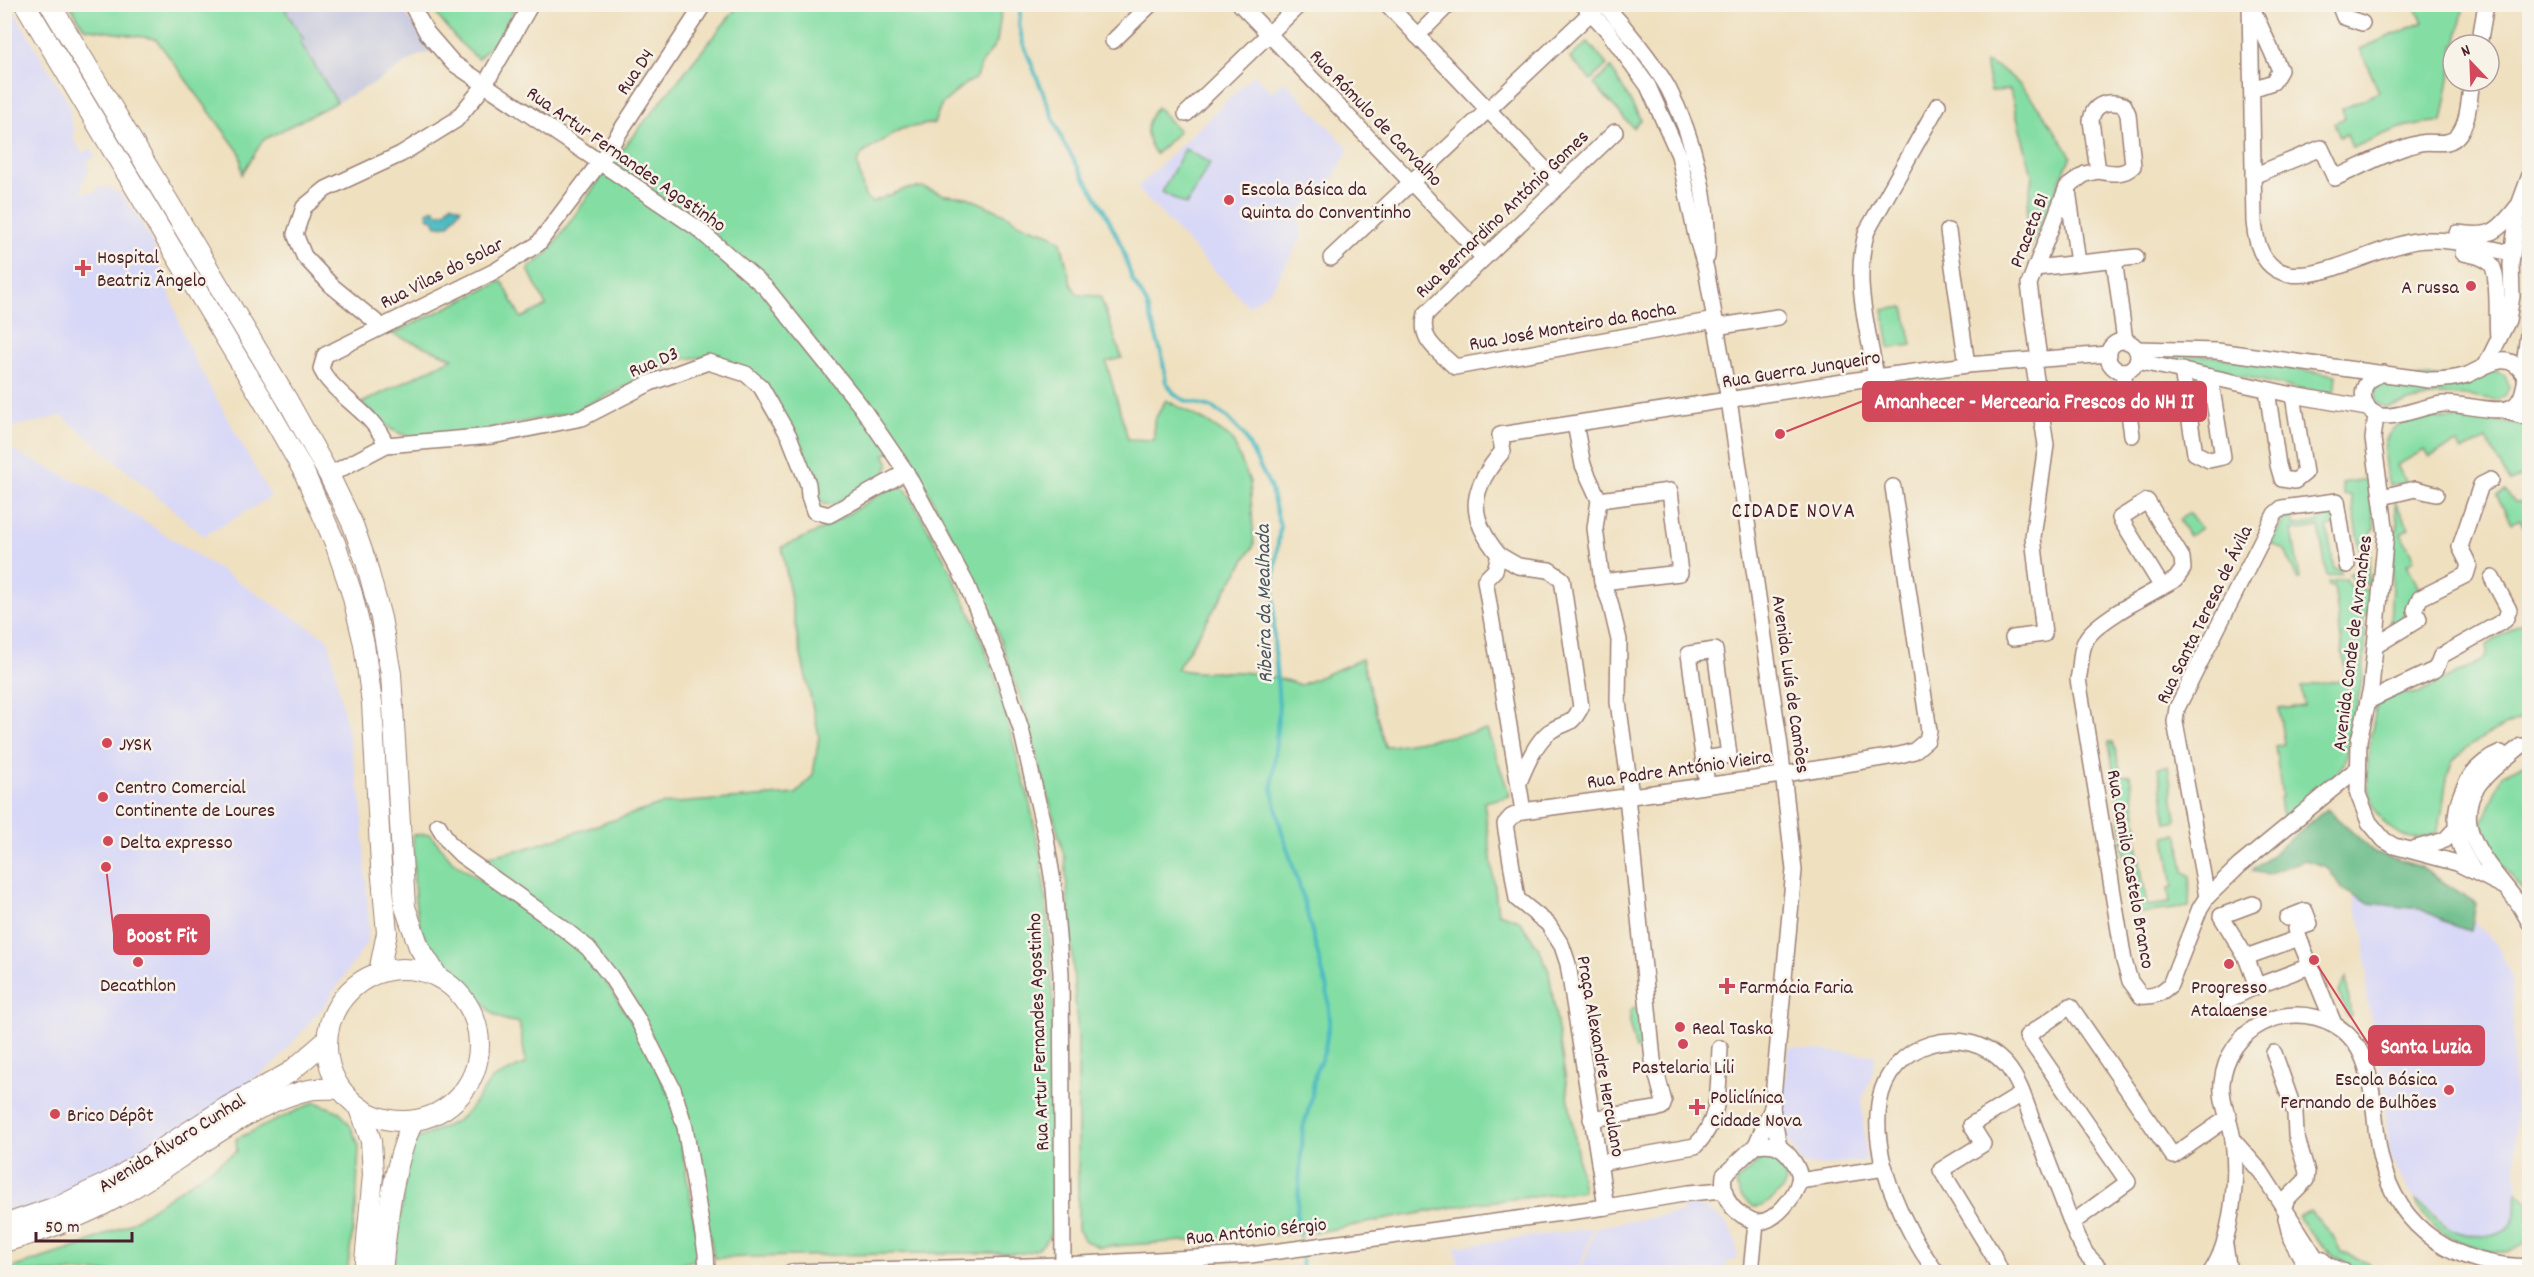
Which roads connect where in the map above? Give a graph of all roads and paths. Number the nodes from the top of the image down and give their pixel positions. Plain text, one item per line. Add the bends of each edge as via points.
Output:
1 (26, 4) edge
2 (50, 4) edge
3 (411, 4) edge
4 (531, 4) edge
5 (704, 4) edge
6 (1151, 4) edge
7 (1240, 4) edge
8 (1300, 4) edge
9 (1386, 4) edge
10 (1449, 4) edge
11 (2250, 4) edge
12 (2339, 4) edge
13 (2486, 4) edge
14 (1594, 7) edge
15 (2362, 23) dead end
16 (2481, 33) edge
17 (1269, 34) junction
18 (1417, 36) junction
19 (1113, 41) dead end
20 (484, 86) junction
21 (2252, 89) junction
22 (2470, 93) edge
23 (1938, 105) dead end
24 (1488, 110) junction
25 (1186, 114) dead end
26 (1615, 132) dead end
27 (600, 162) junction
28 (2098, 171) junction
29 (2529, 175) edge
30 (2253, 176) junction
31 (1411, 182) junction
32 (1560, 185) junction
33 (2067, 187) junction
34 (2519, 205) junction
35 (1948, 231) dead end
36 (2375, 252) junction
37 (2507, 252) tunnel mouth
38 (2136, 257) dead end
39 (1331, 258) dead end
40 (1484, 258) junction
41 (2115, 259) junction
42 (2078, 263) junction
43 (2035, 268) junction
44 (1778, 317) dead end
45 (2529, 319) edge
46 (1715, 324) junction
47 (381, 326) junction
48 (1422, 327) joint
49 (2498, 337) junction
50 (2133, 351) junction
51 (2109, 354) junction
52 (2036, 359) junction
53 (2487, 363) junction
54 (1967, 365) junction
55 (2123, 370) junction
56 (2182, 370) junction
57 (2383, 373) junction
58 (1876, 377) junction
59 (2210, 377) junction
60 (2526, 384) edge
61 (2267, 390) junction
62 (2293, 395) junction
63 (1729, 400) junction
64 (2501, 410) junction
65 (2372, 412) junction
66 (2529, 418) edge
67 (1575, 424) junction
68 (2132, 435) dead end
69 (386, 445) junction
70 (906, 472) junction
71 (329, 475) junction
72 (2491, 480) dead end
73 (1893, 488) dead end
74 (2436, 494) dead end
75 (2382, 497) junction
76 (1599, 500) junction
77 (1499, 555) junction
78 (2347, 565) dead end
79 (2492, 578) dead end
80 (1602, 582) junction
81 (2162, 587) junction
82 (2013, 638) dead end
83 (2375, 646) junction
84 (2368, 701) junction
85 (2525, 745) edge
86 (1704, 759) junction
87 (2358, 768) junction
88 (1784, 774) junction
89 (1519, 782) junction
90 (1707, 785) junction
91 (1629, 796) junction
92 (1523, 812) junction
93 (2469, 813) junction
94 (1505, 824) joint
95 (438, 825) dead end
96 (2457, 829) junction
97 (2410, 850) junction
98 (2473, 870) junction
99 (2505, 887) junction
100 (2207, 897) junction
101 (2253, 904) dead end
102 (2287, 918) dead end
103 (2529, 923) edge
104 (2299, 938) junction
105 (2246, 957) junction
106 (2310, 966) junction
107 (379, 972) junction
108 (438, 977) junction
109 (2257, 986) junction
110 (2226, 1001) dead end
111 (2334, 1024) junction
112 (327, 1040) junction
113 (1720, 1048) dead end
114 (2274, 1053) dead end
115 (340, 1089) junction
116 (2022, 1094) junction
117 (360, 1108) junction
118 (1772, 1108) junction
119 (2229, 1118) junction
120 (1591, 1119) junction
121 (413, 1121) junction
122 (2233, 1140) junction
123 (1756, 1144) junction
124 (1779, 1147) junction
125 (1599, 1163) junction
126 (1884, 1168) junction
127 (1799, 1181) junction
128 (1723, 1190) junction
129 (2284, 1206) junction
130 (1606, 1207) junction
131 (1755, 1222) junction
132 (2072, 1223) junction
133 (4, 1225) edge
134 (4, 1242) edge
135 (2225, 1245) junction
136 (2529, 1256) edge
137 (1063, 1265) junction
138 (2316, 1267) edge
139 (2529, 1267) edge
140 (2511, 1270) edge
141 (1998, 1271) edge
142 (364, 1272) edge
143 (382, 1272) edge
144 (707, 1272) edge
145 (791, 1272) edge
146 (1751, 1272) edge
147 (1936, 1272) edge
148 (2103, 1272) edge
149 (2211, 1272) edge
150 (2229, 1272) edge
151 (2344, 1272) edge

1 - 107 main road via 303,470 335,543 355,604 372,703 387,933
2 - 71 main road
3 - 20 street, Rua Artur Fernandes Agostinho via 427,33 453,63
4 - 20 street
5 - 27 street, Rua D4
6 - 19 street
7 - 17 street, Rua Rómulo de Carvalho
8 - 17 street
9 - 18 street
10 - 18 street
11 - 21 street
11 - 21 street via 2280,70 2273,82
12 - 15 street via 2344,17
13 - 16 street
14 - 24 street
14 - 46 street, Avenida Luís de Camões via 1648,86 1679,154
17 - 25 street
17 - 31 street, Rua Rómulo de Carvalho
18 - 24 street
20 - 27 street, Rua Artur Fernandes Agostinho
20 - 47 street, Rua Vilas do Solar via 456,120 401,154 336,184 304,207 295,234 304,256 332,286
21 - 30 street
22 - 30 street via 2463,128 2448,141 2423,142 2335,178 2321,148
23 - 58 street via 1867,231 1860,252 1859,275
24 - 31 street
24 - 32 street
26 - 32 street, Rua Bernardino António Gomes
27 - 47 street, Rua Vilas do Solar via 538,244 495,271
27 - 70 street, Rua Artur Fernandes Agostinho via 697,228 766,288 860,405
28 - 28 street, Praceta B1 via 2117,174 2133,166 2124,105 2101,105 2092,113
28 - 33 street, Praceta B1 via 2085,174
29 - 34 street
30 - 36 street via 2259,251 2278,271 2316,274
31 - 39 street
31 - 40 street, Rua Rómulo de Carvalho
32 - 40 street, Rua Bernardino António Gomes
33 - 42 street
33 - 43 street, Praceta B1
34 - 36 street via 2490,235 2416,234 2391,240
34 - 49 street via 2511,264 2512,296 2508,320
35 - 54 street
36 - 37 street via 2432,240
36 - 49 street via 2398,254 2435,248 2480,256 2492,264 2497,284
38 - 41 street
40 - 48 street, Rua Bernardino António Gomes via 1426,314
41 - 42 street
41 - 50 street
42 - 43 street
43 - 52 street, Praceta B1 via 2029,284
44 - 46 street
45 - 60 street
46 - 48 street, Rua José Monteiro da Rocha via 1455,368 1426,339
46 - 63 street, Avenida Luís de Camões
47 - 69 street via 330,352 321,369 327,380 376,426
49 - 53 street
50 - 51 street via 2116,343
50 - 55 street via 2131,368
50 - 56 street
50 - 57 street via 2217,351
51 - 52 street, Rua Guerra Junqueiro
51 - 55 street via 2114,367
52 - 54 street, Rua Guerra Junqueiro
52 - 82 street, Praceta B1 via 2046,445 2033,537 2044,634
53 - 57 street via 2448,380
53 - 60 street via 2503,360 2512,364
54 - 58 street, Rua Guerra Junqueiro
55 - 68 street
56 - 59 street
56 - 59 street via 2195,453 2209,460 2223,457
57 - 65 street, Avenida Conde de Avranches via 2370,380 2364,389 2363,399
58 - 63 street, Rua Guerra Junqueiro
59 - 61 street
60 - 64 street via 2522,397
61 - 62 street
61 - 62 street via 2282,479 2295,481 2305,473
62 - 65 street
63 - 67 street, Rua Guerra Junqueiro
63 - 88 street, Avenida Luís de Camões
64 - 65 street via 2444,404 2390,417
64 - 66 street
65 - 75 street, Avenida Conde de Avranches
67 - 76 street via 1583,465
67 - 77 street, Rua Guerra Junqueiro via 1500,435 1503,451 1478,485 1476,510 1485,537
69 - 70 street, Rua D3 via 492,436 559,424 582,418 650,383 708,362 746,374 761,387 789,436 814,511 829,515
69 - 71 street, Rua D3
70 - 137 street, Rua Artur Fernandes Agostinho via 966,583 1001,667 1021,729 1045,833 1061,973
71 - 108 main road via 353,525 381,618 391,674 405,907 419,947
72 - 83 street via 2481,485 2460,547 2469,565 2466,575 2420,598 2415,610 2419,619
73 - 88 street, Rua Padre António Vieira via 1929,731 1927,740 1914,751 1900,755
74 - 75 street via 2415,489
75 - 83 street, Avenida Conde de Avranches via 2386,533
76 - 80 street via 1595,528
76 - 80 street via 1670,491 1680,573
77 - 89 street via 1495,570 1485,580
77 - 89 street via 1518,566 1549,570 1562,579 1581,707 1574,722 1547,733
78 - 100 street, Rua Santa Teresa de Ávila via 2337,501 2282,508 2275,514 2177,708 2175,722
79 - 84 street via 2509,610 2505,620 2441,656 2436,669
80 - 91 street via 1611,602 1619,640 1618,702
81 - 81 street via 2176,579 2183,569 2182,558 2146,501 2120,518
81 - 100 street, Rua Camilo Castelo Branco via 2098,626 2087,638 2081,652 2079,679 2124,961 2130,981 2141,996 2153,997 2169,985
83 - 84 street, Avenida Conde de Avranches
84 - 87 street, Avenida Conde de Avranches via 2359,740
85 - 93 street via 2477,786
85 - 96 street via 2494,756 2470,776 2462,789
86 - 86 street via 1730,755 1715,651 1689,654
86 - 90 street
87 - 97 street, Avenida Conde de Avranches via 2358,794 2369,822 2384,840
87 - 100 street, Rua Camilo Castelo Branco
88 - 90 street, Rua Padre António Vieira
88 - 118 street, Avenida Luís de Camões via 1794,870
89 - 92 street
90 - 91 street, Rua Padre António Vieira
91 - 92 street, Rua Padre António Vieira
91 - 120 street via 1653,1060 1664,1102 1656,1109
92 - 94 street, Rua Padre António Vieira
93 - 96 street
93 - 99 street via 2473,841
94 - 120 street, Praça Alexandre Herculano via 1517,899 1548,924 1562,945 1568,964
95 - 144 street via 461,855 588,948 638,1020 673,1089 684,1127
96 - 97 street via 2439,843
96 - 98 street via 2460,845
97 - 98 street, Avenida Conde de Avranches
98 - 99 street, Avenida Conde de Avranches
99 - 103 street
101 - 105 street via 2221,916
102 - 104 street via 2305,911 2310,924 2296,929
104 - 105 street
104 - 106 street
105 - 109 street
106 - 109 street
106 - 111 street
107 - 108 main road via 399,968
107 - 112 main road via 343,998 334,1012
108 - 121 main road via 465,999 479,1032 480,1050 474,1075 459,1097 438,1113
109 - 110 street
111 - 119 street via 2302,1014 2266,1019 2251,1029 2232,1053 2222,1082
111 - 140 street via 2348,1034 2364,1059 2381,1159 2399,1202 2442,1247
112 - 115 main road via 327,1065
112 - 133 main road, Avenida Álvaro Cunhal via 289,1073 227,1107 117,1178 62,1205
113 - 125 street via 1717,1110 1707,1135 1695,1146
114 - 129 street via 2295,1113 2296,1135 2307,1172 2306,1180
115 - 117 main road
115 - 134 main road, Avenida Álvaro Cunhal via 287,1096 241,1120 115,1199 48,1229
116 - 126 street via 2008,1067 1982,1047 1945,1040 1911,1052 1898,1062 1882,1088 1878,1121
116 - 132 street
116 - 141 street via 1971,1125 1983,1144 1941,1170 1993,1255
117 - 121 main road via 377,1117
117 - 142 main road via 371,1141 373,1175
118 - 123 street
118 - 124 street
119 - 122 street
119 - 132 street via 2173,1156 2070,1006 2027,1036 2128,1182
120 - 125 street, Praça Alexandre Herculano
121 - 143 main road via 400,1149
122 - 129 street
122 - 135 street via 2234,1184
123 - 124 street
123 - 128 street via 1724,1175
124 - 127 street via 1790,1156
125 - 130 street, Praça Alexandre Herculano
126 - 127 street
126 - 147 street via 1900,1212
127 - 131 street via 1788,1201 1767,1221
128 - 130 street, Rua António Sérgio
128 - 131 street via 1738,1213
129 - 138 street
130 - 137 street, Rua António Sérgio via 1250,1256
131 - 146 street
132 - 148 street via 2086,1254
135 - 149 street
135 - 150 street
136 - 140 street
137 - 145 street, Rua António Sérgio
138 - 151 street
139 - 140 street

